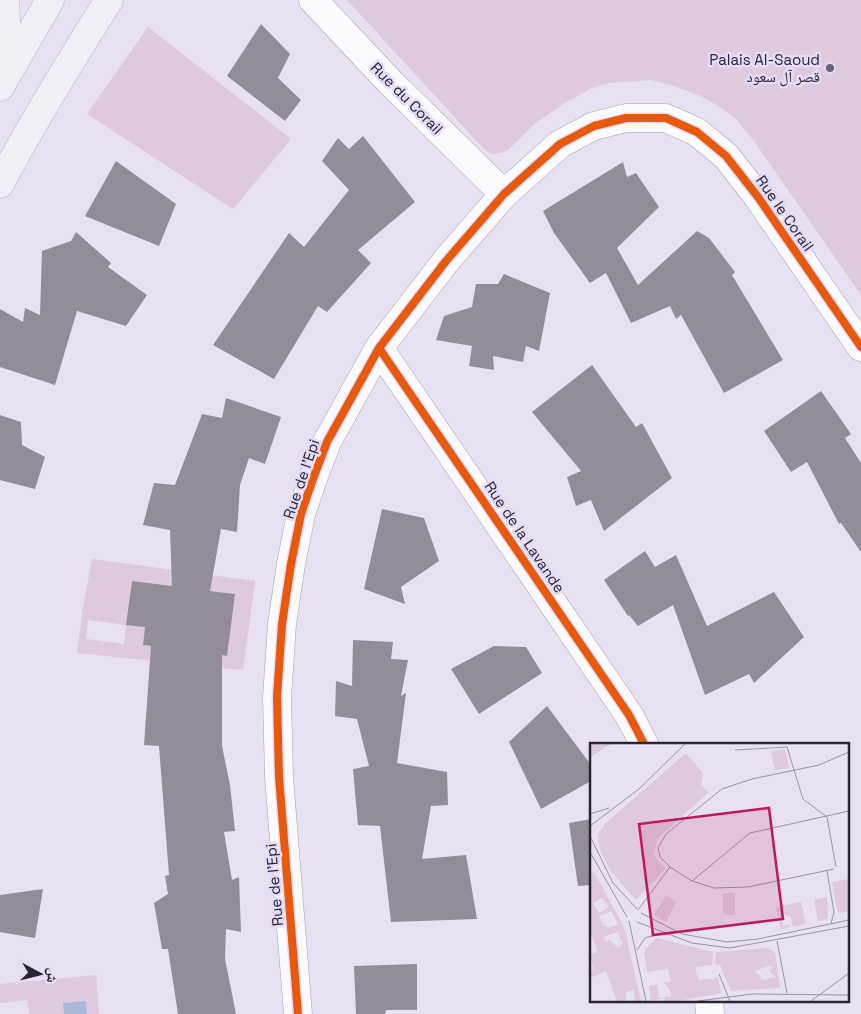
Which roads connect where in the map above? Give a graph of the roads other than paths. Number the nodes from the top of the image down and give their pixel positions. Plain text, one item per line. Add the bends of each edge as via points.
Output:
1 (5, 0) edge
2 (50, 0) edge
3 (109, 0) edge
4 (313, 0) edge
5 (0, 80) edge
6 (0, 87) edge
7 (666, 118) joint
8 (0, 184) edge
9 (504, 194) junction
10 (861, 347) edge
11 (379, 348) junction
12 (643, 743) edge
13 (298, 1014) edge

1 - 5 main road via 6,28
2 - 6 main road
3 - 8 main road
4 - 9 street, Rue du Corail via 391,83
7 - 9 street, Rue de l'Epi via 626,118 594,126 560,144
7 - 10 street, Rue le Corail via 698,132 726,156
9 - 11 street, Rue de l'Epi via 446,260
11 - 12 street, Rue de la Lavande via 629,715
11 - 13 street, Rue de l'Epi via 327,442 314,476 301,514 282,624 277,697 279,777

